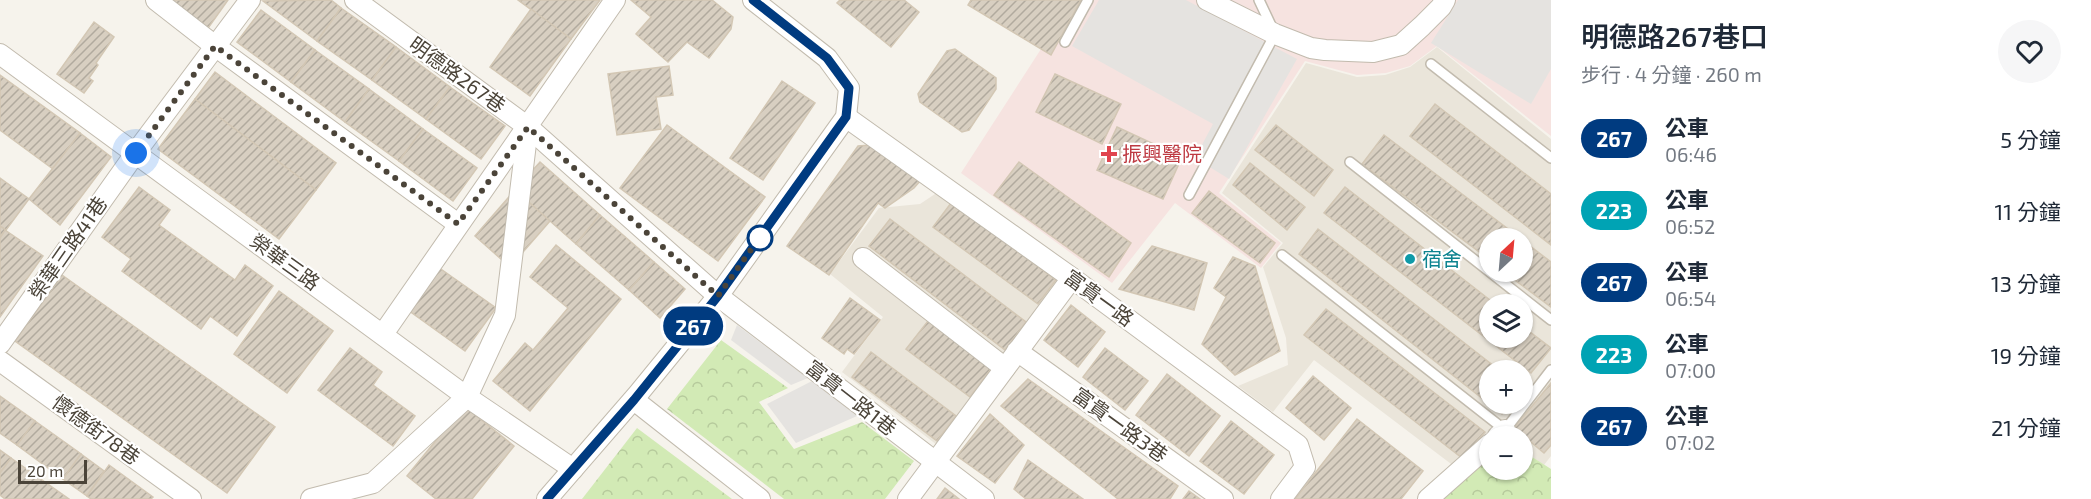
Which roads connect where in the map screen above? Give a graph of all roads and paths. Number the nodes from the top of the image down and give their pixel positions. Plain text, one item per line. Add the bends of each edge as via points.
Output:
1 (156, 0) edge
2 (250, 0) edge
3 (355, 0) edge
4 (615, 0) edge
5 (753, 0) edge
6 (1088, 0) edge
7 (1206, 0) edge
8 (1259, 0) edge
9 (1445, 0) edge
10 (1275, 34) junction
11 (1065, 42) dead end
12 (215, 46) junction
13 (0, 54) edge
14 (1431, 64) dead end
15 (846, 117) junction
16 (528, 127) junction
17 (136, 153) junction
18 (1551, 158) edge
19 (1350, 162) dead end
20 (1189, 195) dead end
21 (458, 224) junction
22 (1282, 255) dead end
23 (862, 258) dead end
24 (1072, 278) junction
25 (718, 296) junction
26 (1551, 320) edge
27 (383, 334) junction
28 (0, 344) edge
29 (1017, 351) junction
30 (0, 361) edge
31 (1005, 368) junction
32 (1551, 370) edge
33 (467, 397) junction
34 (634, 400) junction
35 (1492, 426) edge
36 (1507, 426) edge
37 (1479, 454) edge
38 (936, 463) junction
39 (573, 469) junction
40 (191, 499) edge
41 (311, 499) edge
42 (547, 499) edge
43 (760, 499) edge
44 (908, 499) edge
45 (984, 499) edge
46 (1223, 499) edge
47 (1281, 499) edge
48 (1428, 499) edge

1 - 12 street
2 - 12 street, 榮華三路41巷
3 - 16 street, 明德路267巷
4 - 16 street
5 - 15 street via 827,58 849,88
6 - 11 lane
7 - 10 street
8 - 10 lane
9 - 10 street via 1401,45 1373,52 1311,48
10 - 20 lane
12 - 17 street, 榮華三路41巷
12 - 21 street
13 - 17 street, 榮華三路
14 - 18 lane
15 - 24 street, 富貴一路
15 - 25 street
16 - 21 street
16 - 25 street, 明德路267巷
16 - 33 street via 505,315
17 - 27 street, 榮華三路
17 - 28 street, 榮華三路41巷
19 - 26 lane
21 - 27 street
22 - 35 lane
23 - 31 street
24 - 29 street
24 - 47 street, 富貴一路 via 1298,445 1305,467
25 - 34 street
25 - 38 street, 富貴一路1巷
27 - 33 street, 榮華三路
29 - 31 street
29 - 46 street, 富貴一路3巷
30 - 40 street, 懷德街78巷
31 - 38 street
32 - 36 lane
33 - 39 street, 榮華三路
33 - 41 street via 373,483
34 - 39 street
34 - 43 street
37 - 48 street
38 - 44 street
38 - 45 street, 富貴一路1巷
39 - 42 street

